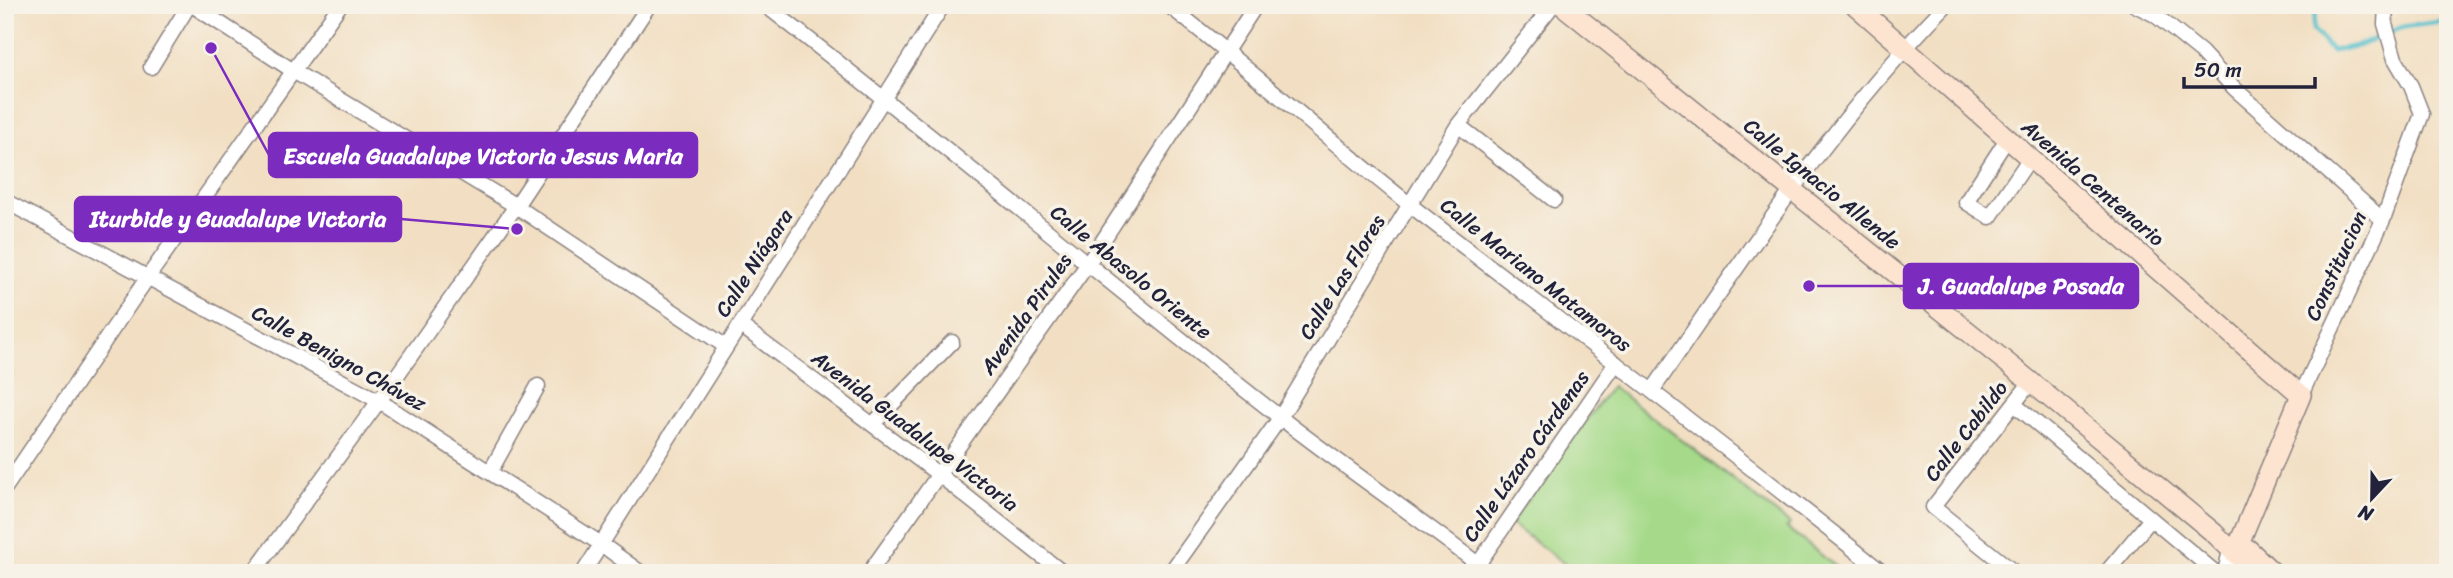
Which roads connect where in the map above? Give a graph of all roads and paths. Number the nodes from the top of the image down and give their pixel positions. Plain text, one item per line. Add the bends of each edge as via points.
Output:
1 (191, 5) edge
2 (340, 5) edge
3 (649, 5) edge
4 (765, 5) edge
5 (943, 5) edge
6 (1168, 5) edge
7 (1256, 5) edge
8 (1553, 5) edge
9 (1562, 5) edge
10 (1855, 5) edge
11 (1946, 5) edge
12 (2135, 5) edge
13 (2386, 5) edge
14 (1904, 48) junction
15 (1227, 50) junction
16 (151, 67) dead end
17 (295, 72) junction
18 (884, 98) junction
19 (1458, 125) junction
20 (2007, 139) junction
21 (2030, 158) junction
22 (1792, 188) junction
23 (1554, 200) dead end
24 (1411, 205) junction
25 (7, 206) edge
26 (516, 206) junction
27 (2383, 220) junction
28 (1087, 265) junction
29 (148, 277) junction
30 (740, 325) junction
31 (952, 342) dead end
32 (725, 346) junction
33 (1616, 363) junction
34 (2031, 382) junction
35 (538, 386) dead end
36 (1652, 391) junction
37 (2301, 395) junction
38 (379, 401) junction
39 (2014, 404) junction
40 (1280, 418) junction
41 (873, 424) junction
42 (490, 472) junction
43 (939, 474) junction
44 (5, 488) edge
45 (2151, 519) junction
46 (601, 544) junction
47 (2235, 546) junction
48 (2258, 569) edge
49 (1479, 570) edge
50 (253, 573) edge
51 (583, 573) edge
52 (641, 573) edge
53 (869, 573) edge
54 (1063, 573) edge
55 (1170, 573) edge
56 (1883, 573) edge
57 (2015, 573) edge
58 (2106, 573) edge
59 (2216, 573) edge
60 (2225, 573) edge

1 - 16 street
1 - 17 street
2 - 17 street
3 - 26 street
4 - 18 street, Calle Abasolo Oriente
5 - 18 street, Calle Niágara
6 - 15 street, Calle Mariano Matamoros
7 - 15 street, Avenida Pirules
8 - 19 street, Calle Las Flores
9 - 22 street, Calle Ignacio Allende
10 - 14 street, Avenida Centenario
11 - 14 street
12 - 27 street via 2201,52 2235,89
13 - 27 street, Constitucion via 2385,24 2395,59 2422,114
14 - 20 street, Avenida Centenario
14 - 22 street
15 - 24 street, Calle Mariano Matamoros
15 - 28 street, Avenida Pirules
17 - 26 street
17 - 29 street
18 - 28 street, Calle Abasolo Oriente
18 - 30 street, Calle Niágara
19 - 23 street
19 - 24 street, Calle Las Flores
20 - 21 street, Avenida Centenario
20 - 21 street via 1966,202 1990,217
21 - 37 street, Avenida Centenario
22 - 34 street, Calle Ignacio Allende
22 - 36 street
24 - 33 street, Calle Mariano Matamoros
24 - 40 street, Calle Las Flores
25 - 29 street, Calle Benigno Chávez
26 - 32 street
26 - 38 street
27 - 37 street, Constitucion
28 - 40 street, Calle Abasolo Oriente
28 - 43 street, Avenida Pirules
29 - 38 street, Calle Benigno Chávez
29 - 44 street
30 - 32 street, Calle Niágara
30 - 41 street, Avenida Guadalupe Victoria
31 - 41 street
32 - 46 street, Calle Niágara
33 - 36 street, Calle Mariano Matamoros
33 - 49 street, Calle Lázaro Cárdenas
34 - 39 street, Calle Cabildo
34 - 47 street, Calle Ignacio Allende
35 - 42 street
36 - 56 street, Calle Mariano Matamoros
37 - 47 street, Constitucion
38 - 42 street, Calle Benigno Chávez
38 - 50 street
39 - 45 street
39 - 57 street, Calle Cabildo via 1933,507
40 - 49 street, Calle Abasolo Oriente
40 - 55 street, Calle Las Flores
41 - 43 street, Avenida Guadalupe Victoria
42 - 46 street, Calle Benigno Chávez
43 - 53 street, Avenida Pirules
43 - 54 street, Avenida Guadalupe Victoria
45 - 58 street
45 - 59 street
46 - 51 street, Calle Niágara
46 - 52 street, Calle Benigno Chávez
47 - 48 street
47 - 60 street

